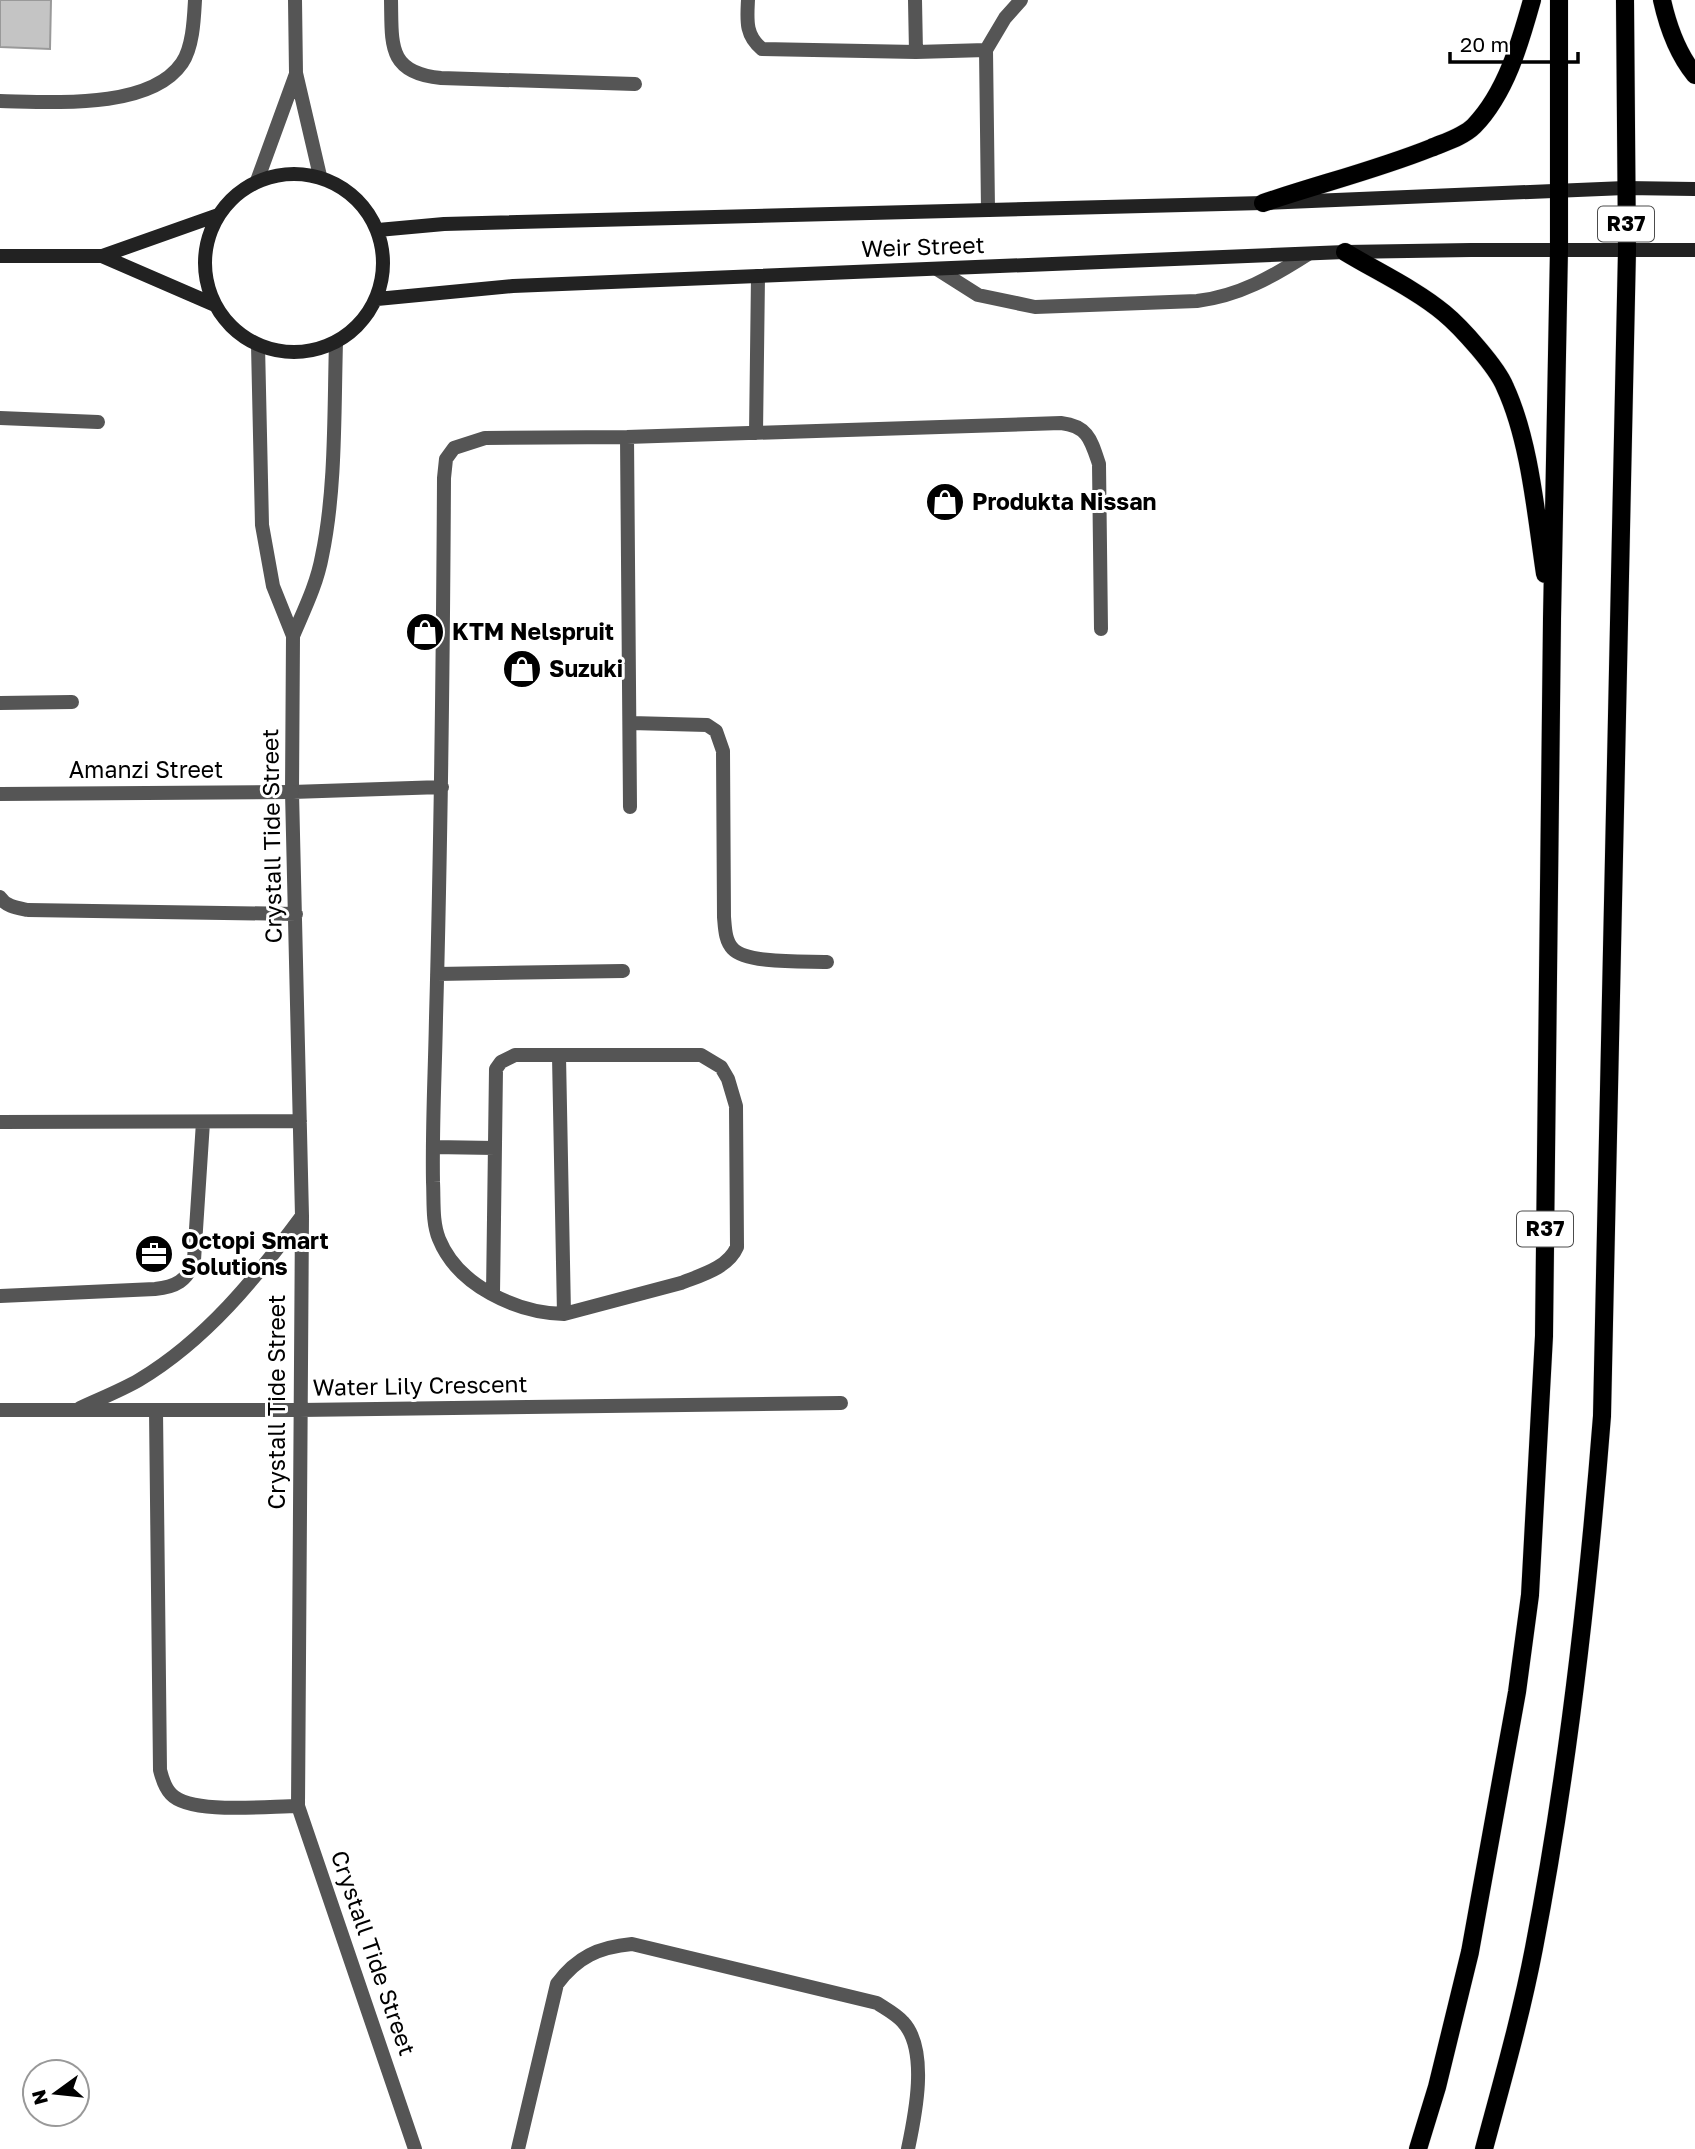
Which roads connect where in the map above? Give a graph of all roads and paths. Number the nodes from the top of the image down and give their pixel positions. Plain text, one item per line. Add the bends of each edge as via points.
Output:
1 (195, 0) edge
2 (295, 0) edge
3 (391, 0) edge
4 (748, 0) edge
5 (915, 0) edge
6 (1021, 0) edge
7 (1532, 0) edge
8 (1559, 0) edge
9 (1625, 0) edge
10 (1662, 0) edge
11 (986, 50) junction
12 (916, 52) junction
13 (296, 73) junction
14 (1695, 75) edge
15 (635, 85) dead end
16 (0, 101) edge
17 (320, 176) junction
18 (257, 181) junction
19 (1625, 188) junction
20 (1695, 189) edge
21 (1559, 191) junction
22 (1263, 203) junction
23 (988, 210) junction
24 (218, 215) junction
25 (378, 230) junction
26 (1559, 249) junction
27 (1626, 250) junction
28 (1688, 250) edge
29 (1345, 252) junction
30 (1308, 254) junction
31 (0, 256) edge
32 (102, 257) junction
33 (937, 269) junction
34 (758, 276) junction
35 (377, 299) junction
36 (215, 304) junction
37 (336, 342) junction
38 (258, 345) junction
39 (0, 418) edge
40 (98, 422) dead end
41 (756, 433) junction
42 (627, 437) junction
43 (1552, 619) junction
44 (1101, 629) dead end
45 (293, 636) junction
46 (0, 702) edge
47 (72, 702) dead end
48 (631, 723) junction
49 (442, 786) junction
50 (292, 792) junction
51 (0, 794) edge
52 (630, 807) dead end
53 (0, 897) edge
54 (296, 914) junction
55 (827, 962) dead end
56 (623, 971) dead end
57 (437, 974) junction
58 (559, 1056) junction
59 (300, 1121) junction
60 (0, 1122) edge
61 (203, 1122) junction
62 (433, 1147) junction
63 (495, 1148) junction
64 (302, 1216) junction
65 (493, 1294) junction
66 (0, 1296) edge
67 (564, 1314) junction
68 (841, 1403) dead end
69 (0, 1410) edge
70 (76, 1410) junction
71 (156, 1410) junction
72 (300, 1410) junction
73 (298, 1806) junction
74 (415, 2149) edge
75 (518, 2149) edge
76 (908, 2149) edge
77 (1418, 2149) edge
78 (1484, 2149) edge

1 - 16 street via 184,61 167,80 146,90 87,100
2 - 13 street
3 - 15 street via 394,48 416,75
4 - 12 street via 748,29 762,49
5 - 12 street
6 - 11 street
7 - 22 main road via 1506,75 1472,128 1414,155
8 - 21 main road, R37
9 - 19 main road, R37
10 - 14 main road via 1669,29
11 - 12 street
11 - 23 street
13 - 17 street
13 - 18 street
17 - 18 street via 277,174
17 - 25 street via 361,202
18 - 24 street
19 - 20 street, Weir Street
19 - 21 street, Weir Street
19 - 27 main road, R37
21 - 22 street, Weir Street
21 - 26 main road, R37
22 - 23 street, Weir Street
23 - 25 street, Weir Street
24 - 32 street
24 - 36 street via 205,250 208,287
25 - 35 street via 384,265
26 - 27 street, Weir Street
26 - 29 street, Weir Street
26 - 43 main road, R37
27 - 28 street, Weir Street
27 - 78 main road, R37 via 1602,1416 1591,1558 1556,1825 1511,2051
29 - 30 street, Weir Street
29 - 43 main road via 1444,313 1504,384 1529,474
30 - 33 street, Weir Street
30 - 33 street via 1246,289 1197,301 1035,307 978,295
31 - 32 street
32 - 36 street
33 - 34 street, Weir Street
34 - 35 street, Weir Street via 513,286
34 - 41 street
35 - 37 street via 367,316
36 - 38 street via 233,328
37 - 38 street via 297,353
37 - 45 street, Crystall Tide Street via 327,530 314,586
38 - 45 street, Crystall Tide Street via 262,525 273,586
39 - 40 street
41 - 42 street
41 - 44 street via 1075,425 1092,441 1099,464
42 - 48 street
42 - 49 street via 485,438 454,449 446,459
43 - 77 main road, R37 via 1544,1336 1530,1595 1470,1952
45 - 50 street, Crystall Tide Street
46 - 47 street
48 - 52 street
48 - 55 street via 707,725 720,738 724,917 733,950 751,957
49 - 50 street, Amanzi Street
49 - 57 street
50 - 51 street, Amanzi Street
50 - 54 street, Crystall Tide Street
53 - 54 street via 13,908 28,910
54 - 59 street, Crystall Tide Street
56 - 57 street
57 - 62 street
58 - 63 street via 515,1055 500,1062 496,1069
58 - 67 street
58 - 67 street via 701,1055 722,1067 736,1106 737,1247 729,1261 681,1283
59 - 61 street
59 - 64 street, Crystall Tide Street
60 - 61 street
61 - 66 street via 194,1260 186,1278 167,1288
62 - 63 street
62 - 65 street via 434,1224 439,1240 467,1277
63 - 65 street
64 - 70 street via 212,1325 139,1380
64 - 72 street, Crystall Tide Street
65 - 67 street via 526,1309
68 - 72 street, Water Lily Crescent
69 - 70 street, Water Lily Crescent
70 - 71 street, Water Lily Crescent
71 - 72 street, Water Lily Crescent
71 - 73 street via 163,1780 170,1794 183,1803 202,1807
72 - 73 street, Crystall Tide Street
73 - 74 street, Crystall Tide Street
75 - 76 street via 557,1984 586,1955 632,1944 877,2003 889,2011 905,2023 916,2055 915,2116

